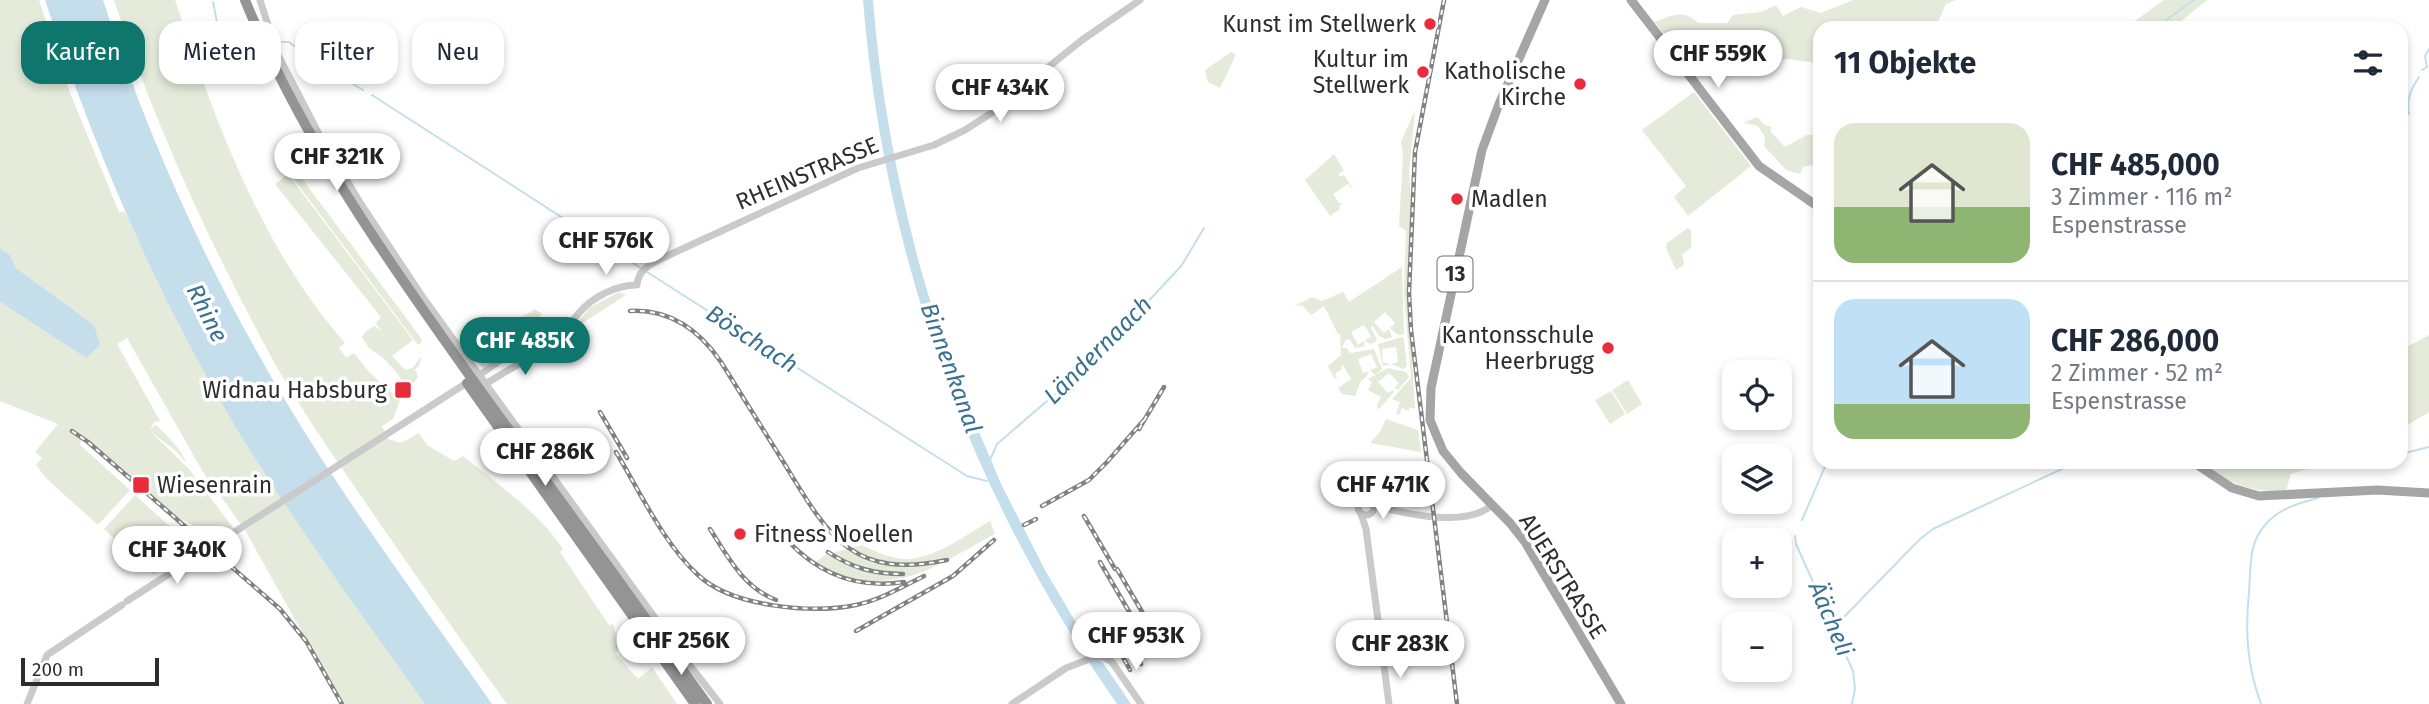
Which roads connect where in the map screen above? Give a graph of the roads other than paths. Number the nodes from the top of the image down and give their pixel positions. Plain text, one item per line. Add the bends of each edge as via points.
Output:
1 (238, 0) edge
2 (245, 0) edge
3 (260, 0) edge
4 (1140, 0) edge
5 (1545, 0) edge
6 (1631, 0) edge
7 (1813, 203) edge
8 (546, 334) junction
9 (488, 383) junction
10 (2202, 469) edge
11 (2429, 493) edge
12 (1492, 505) junction
13 (27, 704) edge
14 (695, 704) edge
15 (707, 704) edge
16 (720, 704) edge
17 (1012, 704) edge
18 (1141, 704) edge
19 (1389, 704) edge
20 (1621, 704) edge

1 - 14 highway via 296,123 350,214
2 - 15 highway via 291,99 355,210
3 - 9 street via 277,53 344,178 415,286
4 - 8 street, RHEINSTRASSE via 983,119 934,145 880,160 806,191 647,267 639,273 637,285 609,292 586,306 564,330
5 - 12 main road, AUERSTRASSE / 13 via 1482,150 1430,388 1430,420 1437,442
6 - 7 main road via 1759,166
8 - 9 street via 543,348
8 - 13 street, RHEINSTRASSE via 527,330 515,350 488,369 47,655
9 - 16 street
10 - 11 main road via 2232,488 2259,496 2386,489
12 - 19 street via 1482,513 1456,517 1369,511 1366,529
12 - 20 main road, AUERSTRASSE / 13 via 1518,532
17 - 18 street via 1095,656 1112,662

